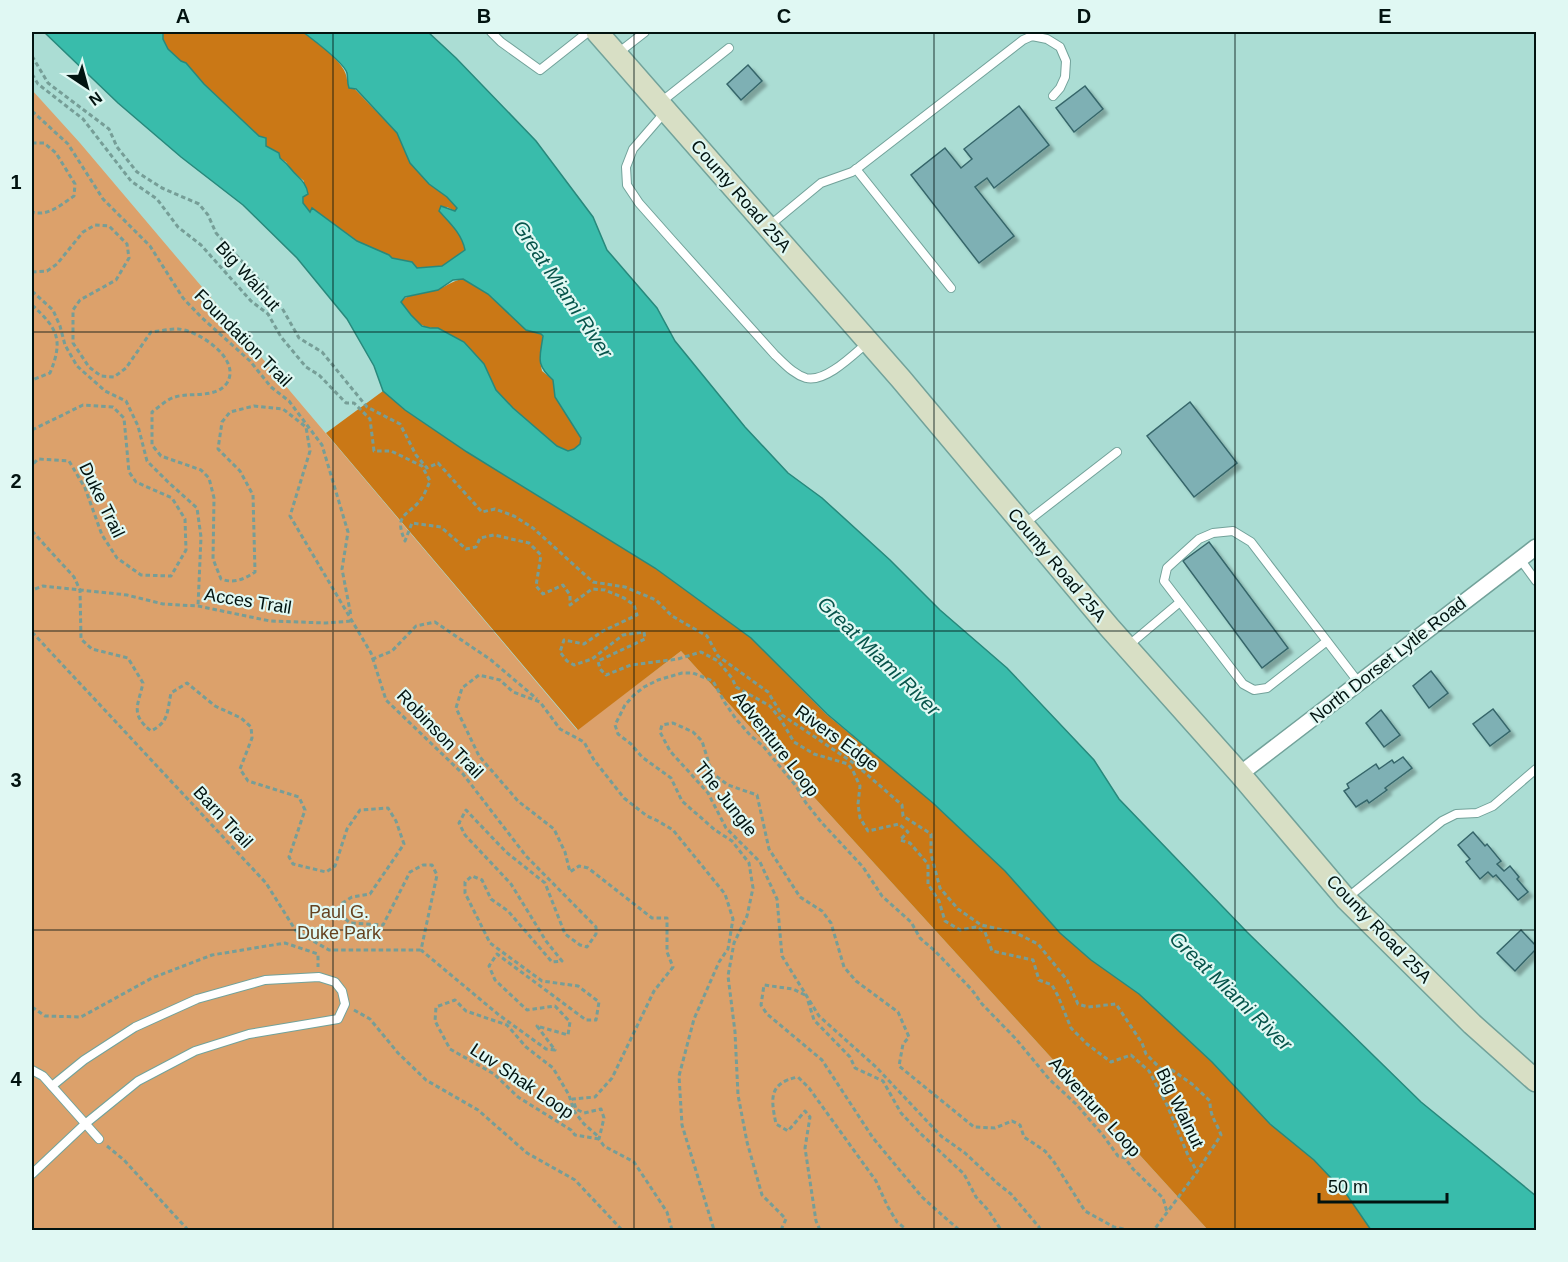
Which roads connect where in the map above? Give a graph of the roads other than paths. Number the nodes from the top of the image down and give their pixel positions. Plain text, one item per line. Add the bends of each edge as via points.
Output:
1 (491, 32) edge
2 (588, 32) edge
3 (597, 32) edge
4 (645, 32) edge
5 (729, 48) dead end
6 (617, 54) junction
7 (1053, 96) dead end
8 (663, 107) junction
9 (856, 169) junction
10 (768, 227) junction
11 (951, 288) dead end
12 (868, 342) junction
13 (1117, 452) dead end
14 (1023, 525) junction
15 (1536, 547) edge
16 (1520, 559) junction
17 (1536, 581) edge
18 (1180, 602) junction
19 (1326, 641) junction
20 (1127, 647) junction
21 (1359, 683) junction
22 (1536, 769) edge
23 (1240, 774) junction
24 (1346, 899) junction
25 (32, 1070) edge
26 (1536, 1081) edge
27 (52, 1086) junction
28 (86, 1124) junction
29 (99, 1139) road end
30 (32, 1171) edge

1 - 2 lane via 540,70
3 - 6 main road, County Road 25A
4 - 6 lane
5 - 8 lane
6 - 8 main road, County Road 25A
7 - 9 lane via 1065,77 1066,61 1060,48 1047,39 1032,36
8 - 10 main road, County Road 25A
8 - 12 lane via 633,149 626,167 627,185 639,203 791,371 807,378 823,376
9 - 10 lane via 821,183
9 - 11 lane
10 - 12 main road, County Road 25A
12 - 14 main road, County Road 25A
13 - 14 lane
14 - 20 main road, County Road 25A
15 - 16 street, North Dorset Lytle Road
16 - 17 lane
16 - 21 street, North Dorset Lytle Road
18 - 19 lane via 1243,684 1254,690 1267,688
18 - 19 lane via 1164,581 1167,568 1199,539 1233,531 1251,542
18 - 20 lane
19 - 21 lane
20 - 23 main road, County Road 25A
21 - 23 street, North Dorset Lytle Road
22 - 24 lane via 1493,806 1442,821
23 - 24 main road, County Road 25A
24 - 26 main road, County Road 25A via 1472,1024
25 - 27 lane
27 - 28 lane
27 - 28 lane via 135,1027 196,999 265,980 319,977 335,982 342,991 345,1004 338,1019 249,1034 195,1051 138,1081
28 - 29 lane
28 - 30 lane

